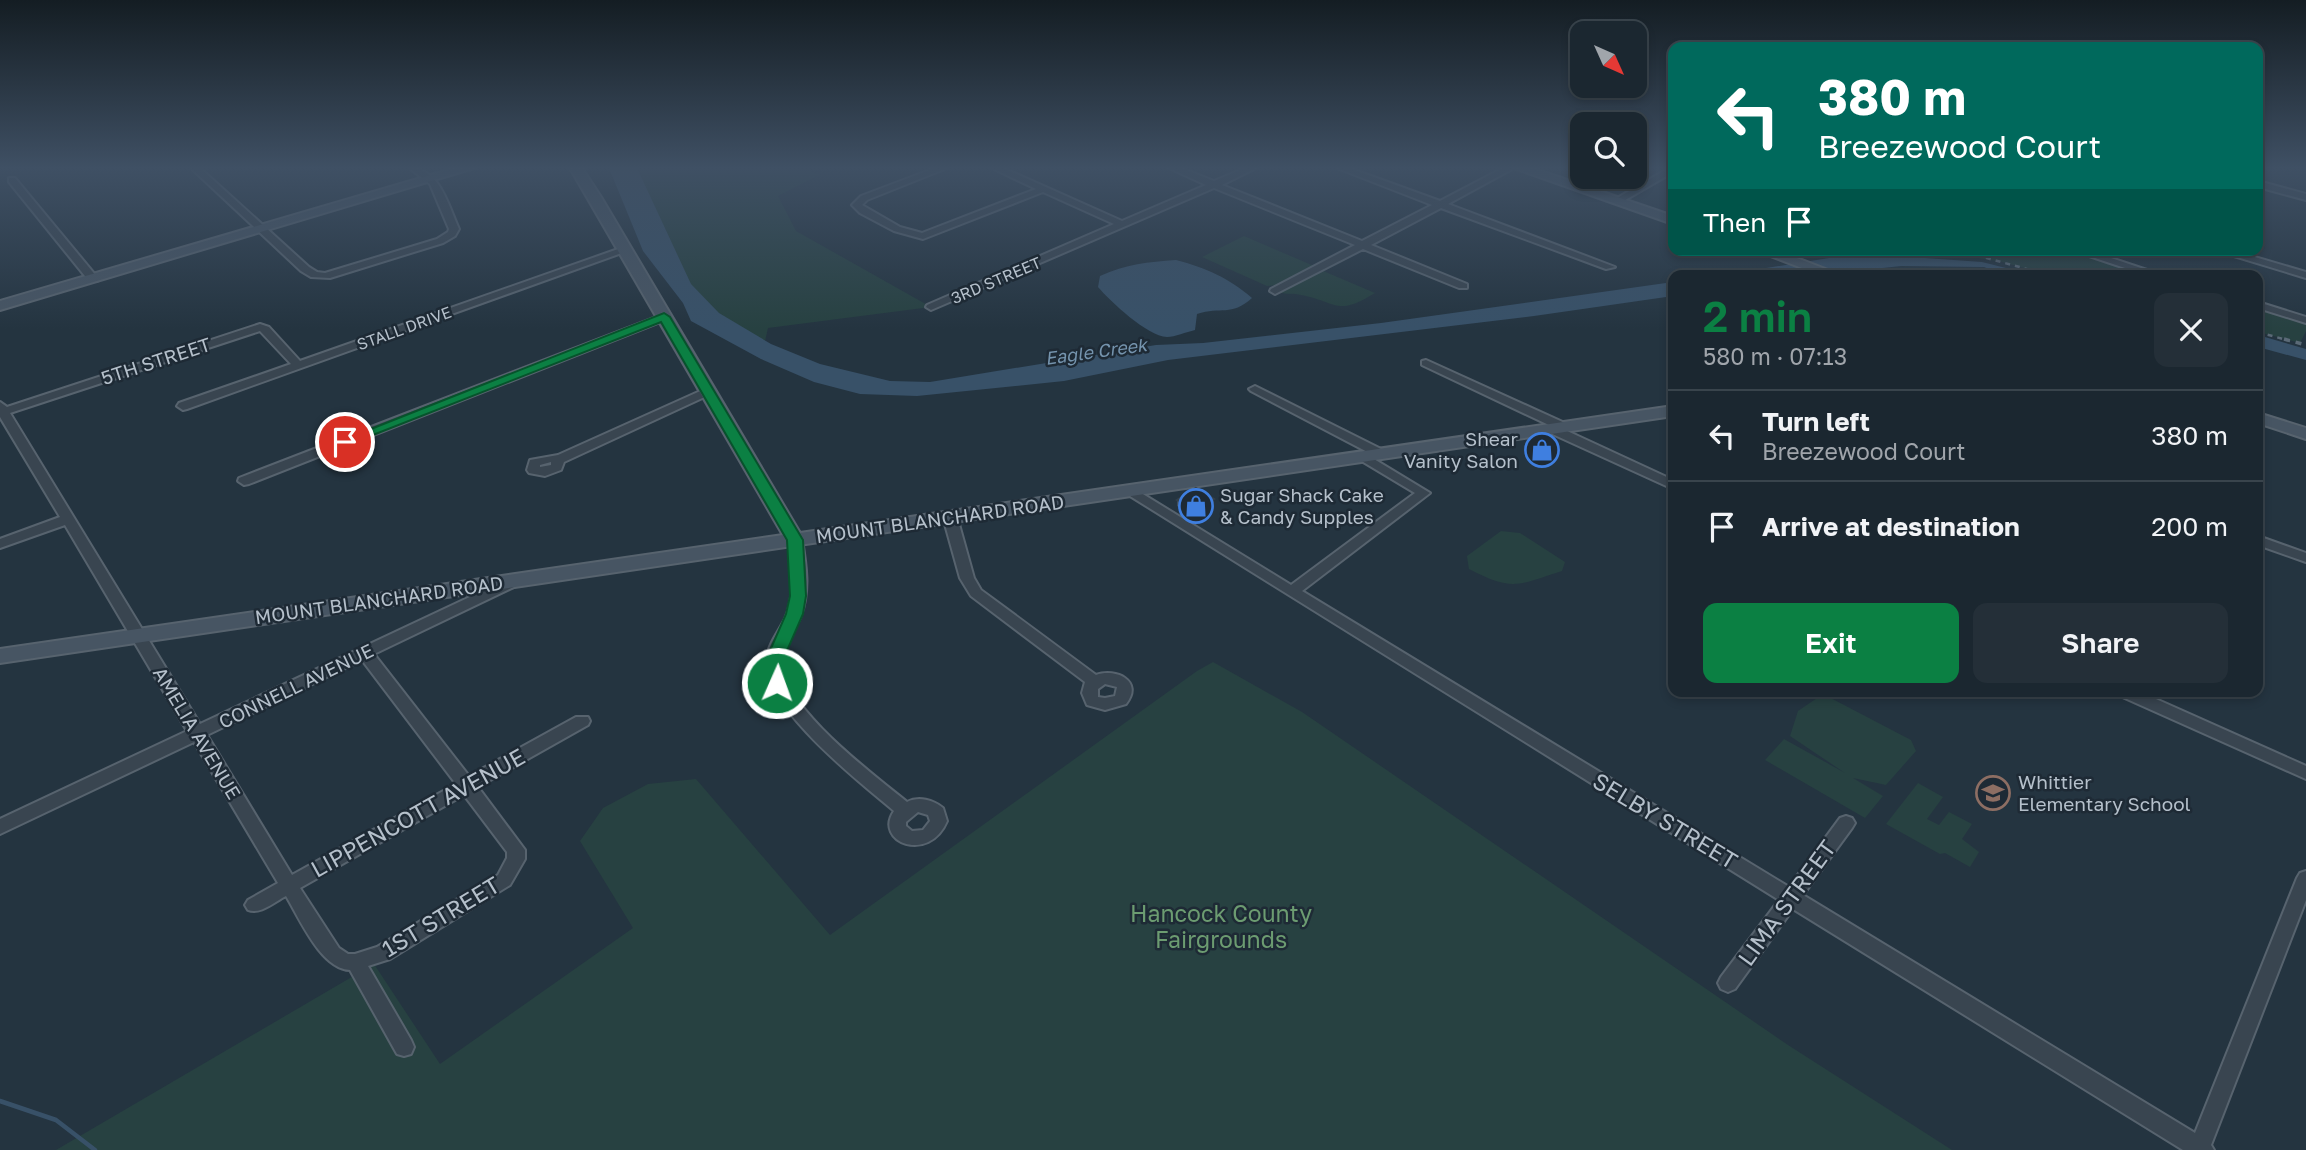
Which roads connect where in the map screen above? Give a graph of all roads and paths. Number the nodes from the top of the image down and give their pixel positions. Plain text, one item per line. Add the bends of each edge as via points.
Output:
1 (46, 222) edge
2 (254, 222) edge
3 (286, 222) edge
4 (451, 222) edge
5 (608, 222) edge
6 (885, 222) edge
7 (962, 222) edge
8 (1117, 222) edge
9 (1131, 222) edge
10 (1304, 222) edge
11 (1406, 222) edge
12 (1488, 222) edge
13 (1124, 225) junction
14 (262, 229) junction
15 (1362, 245) junction
16 (625, 250) junction
17 (1779, 256) edge
18 (2095, 256) edge
19 (2240, 256) edge
20 (1610, 267) dead end
21 (1819, 270) edge
22 (2141, 270) edge
23 (2306, 275) edge
24 (93, 279) junction
25 (1463, 286) dead end
26 (1275, 291) dead end
27 (0, 306) edge
28 (931, 307) dead end
29 (2263, 307) edge
30 (664, 317) junction
31 (2306, 320) edge
32 (1426, 363) dead end
33 (298, 365) junction
34 (1255, 389) dead end
35 (707, 392) junction
36 (183, 406) dead end
37 (1, 410) edge
38 (1668, 412) edge
39 (2263, 420) edge
40 (1558, 428) junction
41 (2306, 434) edge
42 (1372, 455) junction
43 (558, 460) dead end
44 (244, 481) dead end
45 (1668, 483) edge
46 (1128, 491) junction
47 (950, 517) junction
48 (68, 519) junction
49 (795, 540) junction
50 (2263, 542) edge
51 (0, 544) edge
52 (2306, 558) edge
53 (515, 580) junction
54 (1292, 591) junction
55 (137, 636) junction
56 (365, 653) junction
57 (0, 656) edge
58 (1094, 681) dead end
59 (2136, 697) edge
60 (582, 722) dead end
61 (197, 733) junction
62 (2306, 773) edge
63 (467, 787) junction
64 (905, 810) dead end
65 (1846, 823) dead end
66 (0, 827) edge
67 (2306, 878) edge
68 (289, 886) junction
69 (1792, 898) junction
70 (254, 905) dead end
71 (355, 962) junction
72 (1728, 983) dead end
73 (404, 1047) dead end
74 (2201, 1149) edge

1 - 24 street
2 - 14 street
3 - 14 street
4 - 14 street via 454,229 450,236 341,274 322,276 305,269
5 - 16 street
6 - 7 street via 914,235
8 - 13 street
9 - 13 street, 3RD STREET
10 - 15 street
11 - 15 street
12 - 20 street
13 - 28 street, 3RD STREET
14 - 24 street
15 - 25 street
15 - 26 street
16 - 30 street
16 - 33 street, STALL DRIVE
17 - 21 street
18 - 22 street
19 - 23 street
24 - 27 street
29 - 31 street
30 - 35 street
30 - 44 street
32 - 40 street
33 - 36 street, STALL DRIVE
33 - 37 street, 5TH STREET via 260,327
34 - 42 street
35 - 43 street
35 - 49 street
37 - 48 street, AMELIA AVENUE
38 - 40 street, MOUNT BLANCHARD ROAD
39 - 41 street
40 - 42 street, MOUNT BLANCHARD ROAD
40 - 45 street
42 - 46 street, MOUNT BLANCHARD ROAD
42 - 54 street via 1424,493
46 - 47 street, MOUNT BLANCHARD ROAD
46 - 54 street, SELBY STREET
47 - 49 street, MOUNT BLANCHARD ROAD
47 - 58 street via 963,567 976,593
48 - 51 street
48 - 55 street, AMELIA AVENUE
49 - 53 street, MOUNT BLANCHARD ROAD
49 - 64 street via 798,596 774,662 777,683 810,726
50 - 52 street
53 - 55 street, MOUNT BLANCHARD ROAD
53 - 56 street, CONNELL AVENUE
54 - 69 street, SELBY STREET
55 - 57 street, MOUNT BLANCHARD ROAD
55 - 61 street, AMELIA AVENUE
56 - 61 street, CONNELL AVENUE
56 - 63 street
59 - 62 street
60 - 63 street, LIPPENCOTT AVENUE
61 - 66 street, CONNELL AVENUE
61 - 68 street, AMELIA AVENUE
63 - 68 street, LIPPENCOTT AVENUE
63 - 71 street, 1ST STREET via 516,850 505,880 383,953
65 - 69 street, LIMA STREET
67 - 74 street
68 - 70 street, LIPPENCOTT AVENUE
68 - 71 street, AMELIA AVENUE via 332,954
69 - 72 street, LIMA STREET
69 - 74 street, SELBY STREET
71 - 73 street

